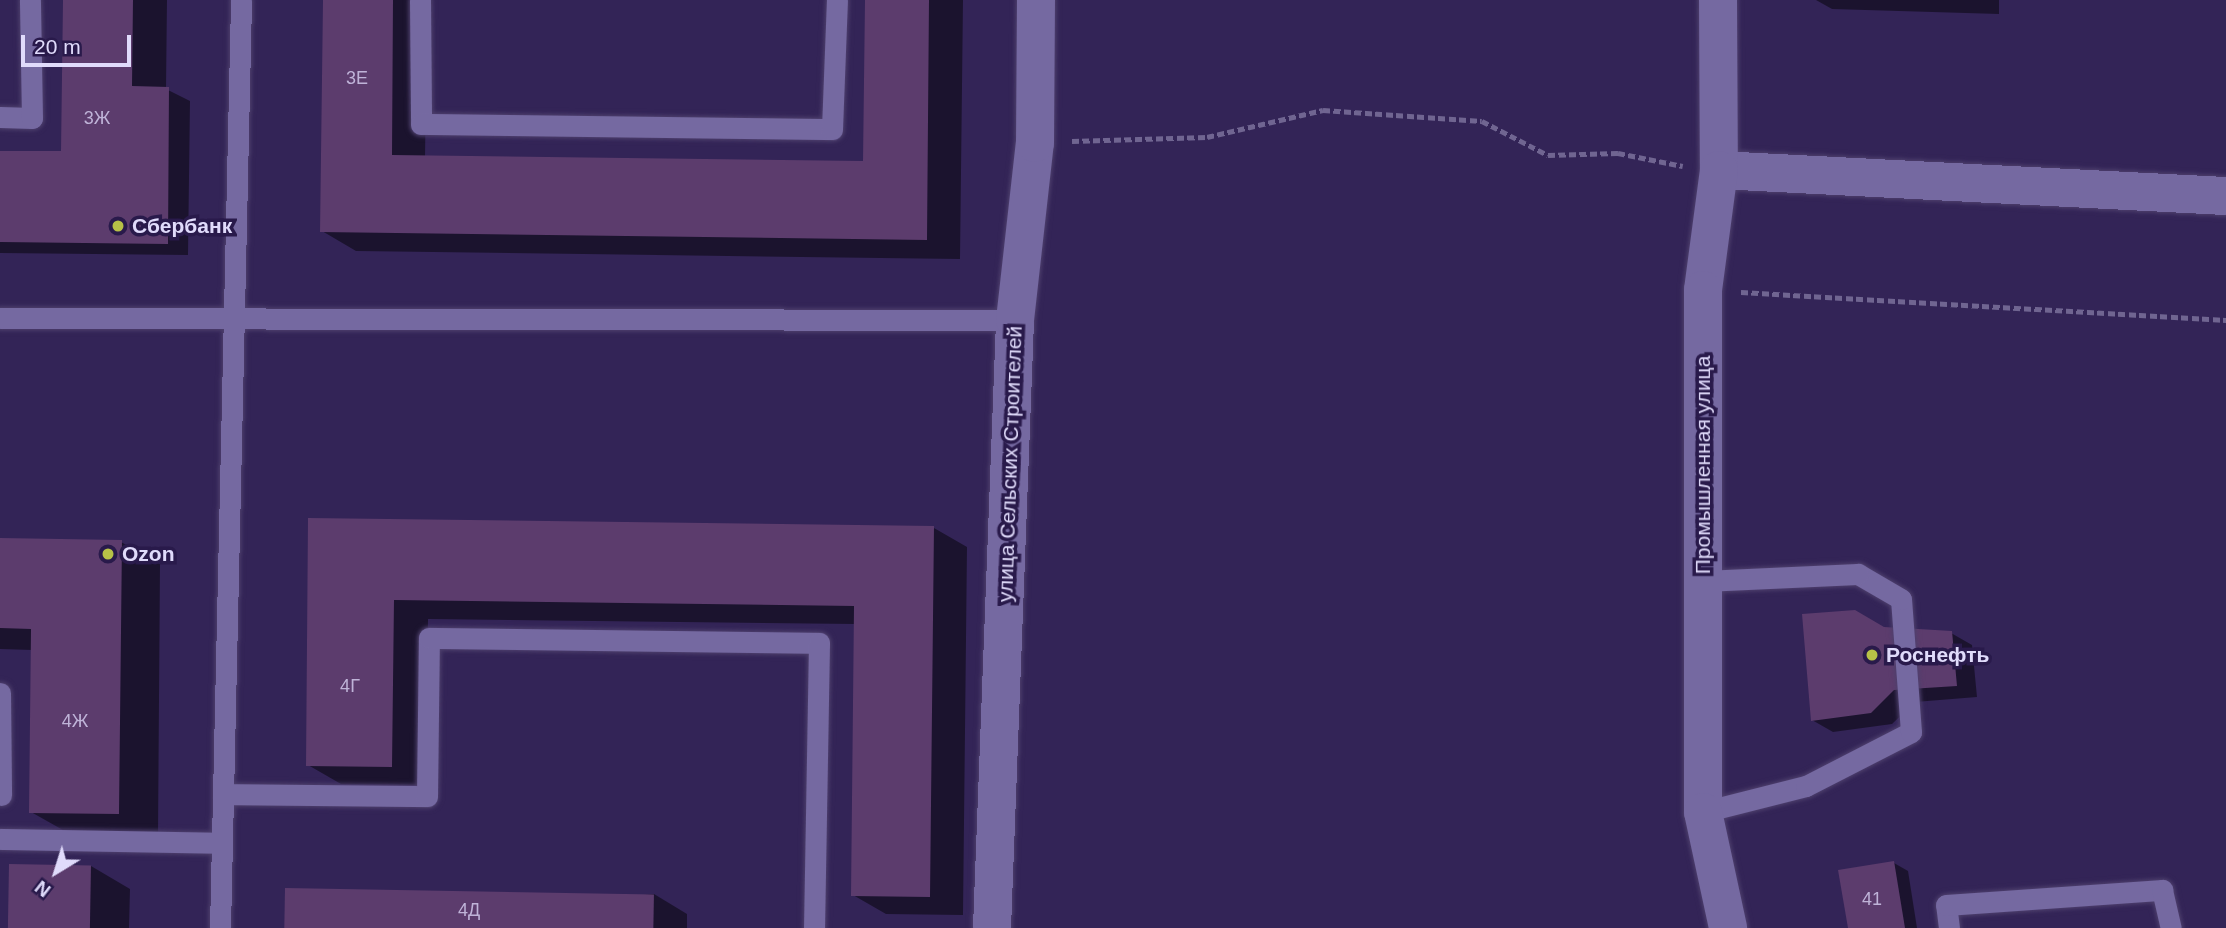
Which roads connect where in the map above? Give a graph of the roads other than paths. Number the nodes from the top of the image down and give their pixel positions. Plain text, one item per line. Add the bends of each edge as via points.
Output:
1 (30, 0) edge
2 (241, 0) edge
3 (420, 0) edge
4 (837, 0) edge
5 (1036, 0) edge
6 (1718, 0) edge
7 (0, 117) edge
8 (1719, 170) junction
9 (2226, 196) edge
10 (0, 318) edge
11 (233, 320) junction
12 (1015, 320) junction
13 (1703, 581) junction
14 (0, 693) edge
15 (222, 794) junction
16 (1, 795) edge
17 (1703, 813) junction
18 (0, 839) edge
19 (221, 843) junction
20 (220, 928) edge
21 (814, 928) edge
22 (992, 928) edge
23 (1728, 928) edge
24 (1949, 928) edge
25 (2171, 928) edge

1 - 7 lane via 32,118
2 - 11 lane
3 - 4 lane via 421,124 832,129
5 - 12 street, улица Сельских Строителей via 1035,143
6 - 8 street, Промышленная улица
8 - 9 street
8 - 13 street, Промышленная улица via 1703,290
10 - 11 lane
11 - 12 lane
11 - 15 lane
12 - 22 street, улица Сельских Строителей
13 - 17 street, Промышленная улица
13 - 17 lane via 1858,574 1902,599 1911,732 1806,786
14 - 16 lane
15 - 19 lane
15 - 21 lane via 427,796 429,638 819,643
17 - 23 street, Промышленная улица
18 - 19 lane
19 - 20 lane
24 - 25 lane via 1946,905 2162,890

